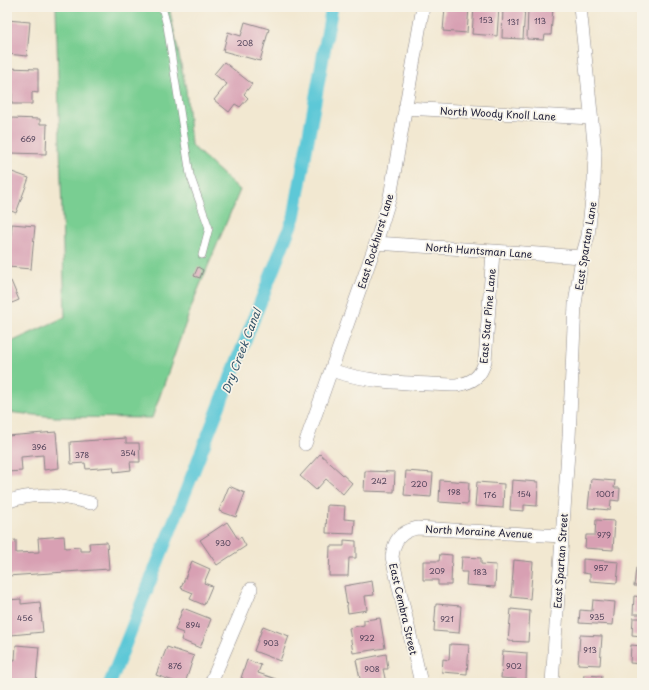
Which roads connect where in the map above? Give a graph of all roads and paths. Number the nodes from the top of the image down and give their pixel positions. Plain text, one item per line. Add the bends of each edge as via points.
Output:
1 (162, 7) edge
2 (424, 7) edge
3 (580, 7) edge
4 (406, 108) junction
5 (591, 118) junction
6 (376, 243) junction
7 (492, 252) junction
8 (202, 255) dead end
9 (582, 257) junction
10 (331, 370) junction
11 (569, 438) joint
12 (305, 444) dead end
13 (7, 502) edge
14 (91, 503) dead end
15 (398, 536) joint
16 (562, 536) junction
17 (251, 589) dead end
18 (211, 683) edge
19 (421, 683) edge
20 (552, 683) edge

1 - 8 lane via 168,26 190,175 209,228
2 - 4 street, East Rockhurst Lane
3 - 5 street, East Spartan Lane
4 - 5 street, North Woody Knoll Lane
4 - 6 street, East Rockhurst Lane via 390,197
5 - 9 street, East Spartan Lane via 595,152 592,207
6 - 7 street, North Huntsman Lane
6 - 10 street, East Rockhurst Lane
7 - 9 street, North Huntsman Lane
7 - 10 street, East Star Pine Lane via 485,361 483,370 477,378 468,384 456,385 369,380
9 - 11 street, East Spartan Lane via 575,304
10 - 12 street, East Rockhurst Lane
11 - 16 street, East Spartan Street
13 - 14 street via 22,496 62,496
15 - 16 street, North Moraine Avenue via 406,530 417,528
15 - 19 street, East Cembra Street via 392,557
16 - 20 street, East Spartan Street
17 - 18 street

